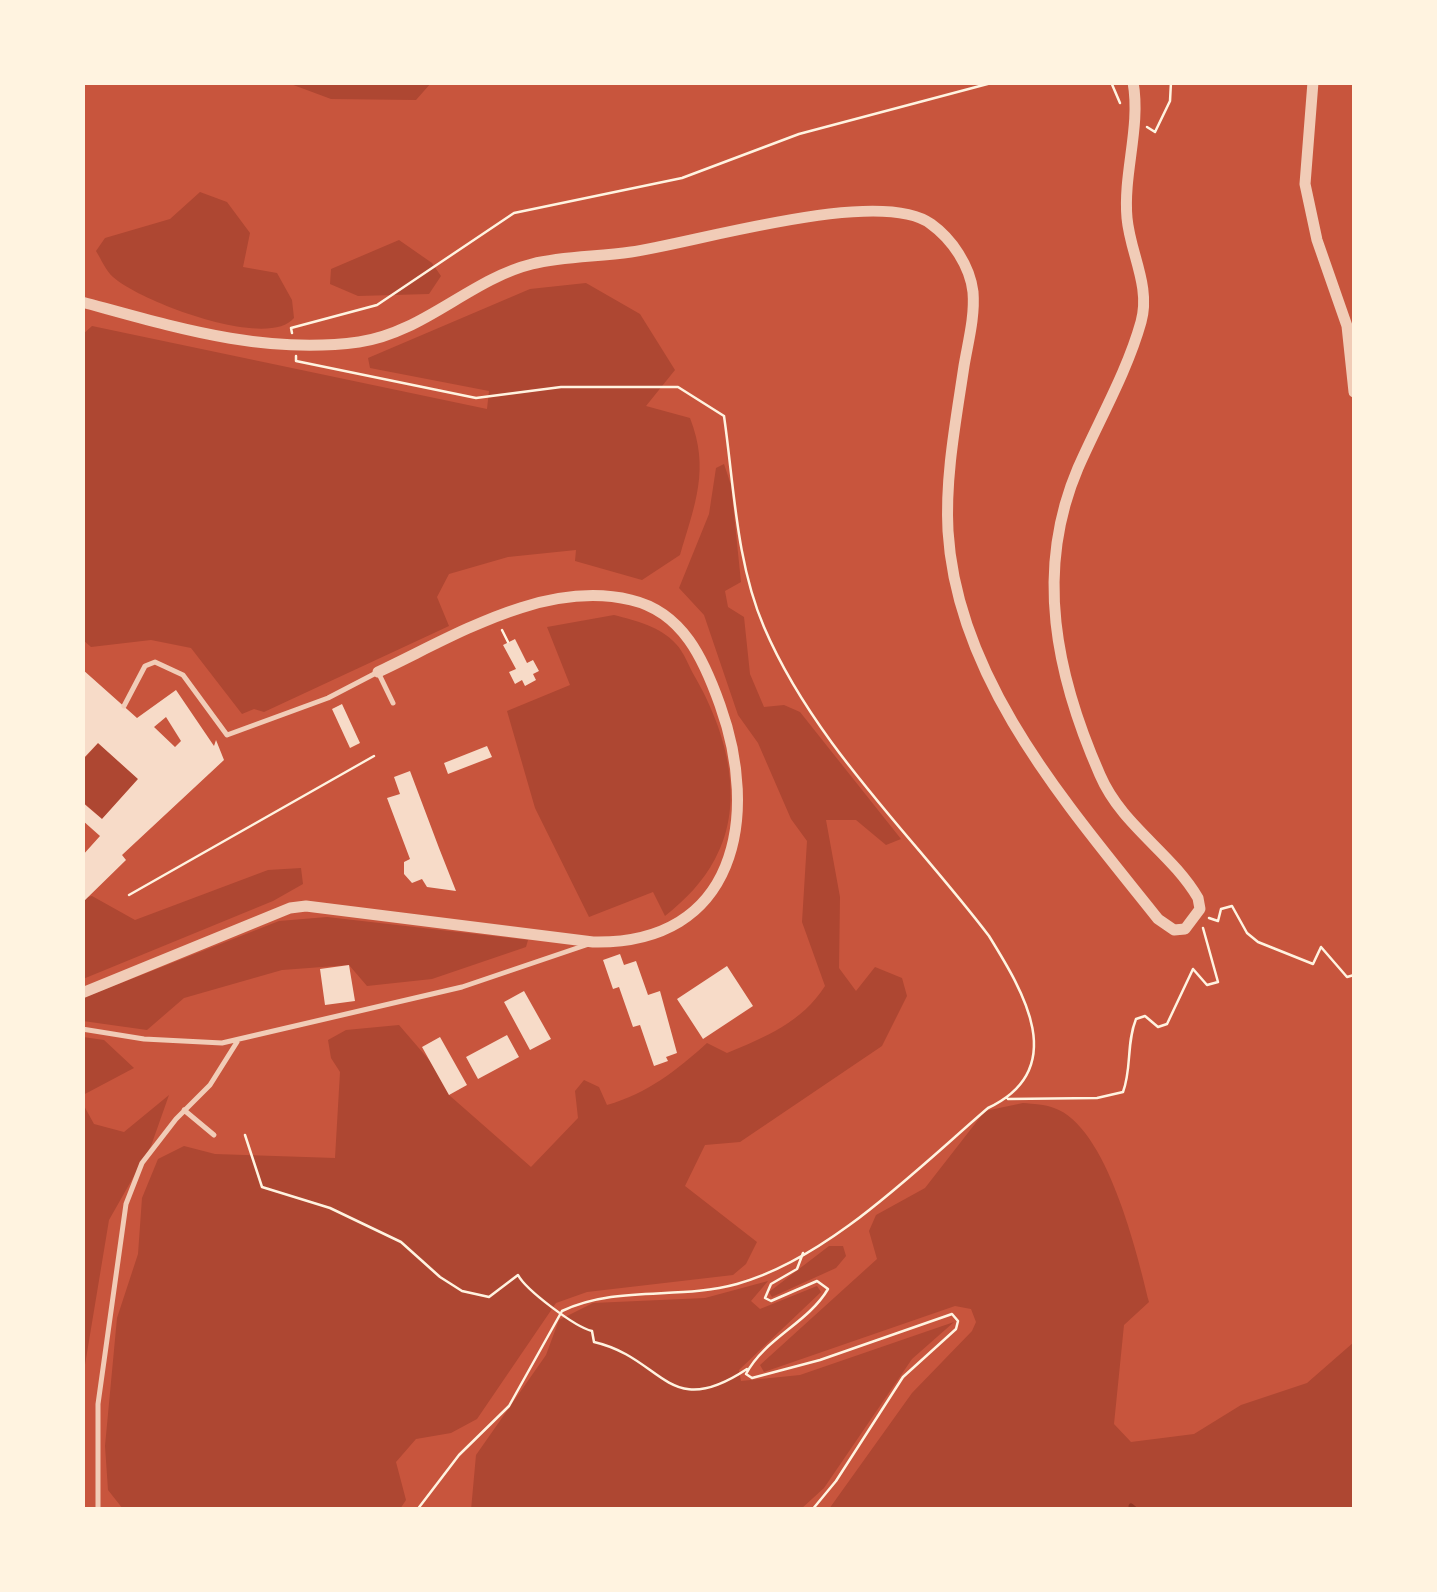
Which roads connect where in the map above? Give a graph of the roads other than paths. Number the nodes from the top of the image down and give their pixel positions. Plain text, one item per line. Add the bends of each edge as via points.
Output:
1 (1133, 82) edge
2 (1312, 82) edge
3 (82, 302) edge
4 (1354, 392) edge
5 (378, 672) junction
6 (393, 704) dead end
7 (124, 706) dead end
8 (594, 942) junction
9 (82, 992) edge
10 (82, 1030) edge
11 (238, 1039) junction
12 (184, 1110) junction
13 (214, 1135) dead end
14 (98, 1510) edge

1 - 3 street via 1126,215 1143,284 1142,318 1066,500 1052,600 1071,699 1100,777 1132,826 1192,887 1199,924 1186,929 1158,919 1050,778 987,672 954,576 948,530 973,289 948,238 926,220 884,210 838,214 530,264 366,341 233,341
2 - 4 street via 1304,184 1346,326
5 - 6 lane
5 - 7 lane via 227,736 182,676 162,662 145,666
5 - 8 street via 498,616 580,596 631,600 679,626 700,655 732,740 741,793 735,842 708,894 676,924 641,939
8 - 9 street via 306,906
8 - 11 lane via 462,986
10 - 11 lane via 144,1039
11 - 12 lane via 210,1085
12 - 13 lane
12 - 14 lane via 142,1163 126,1204 98,1404

